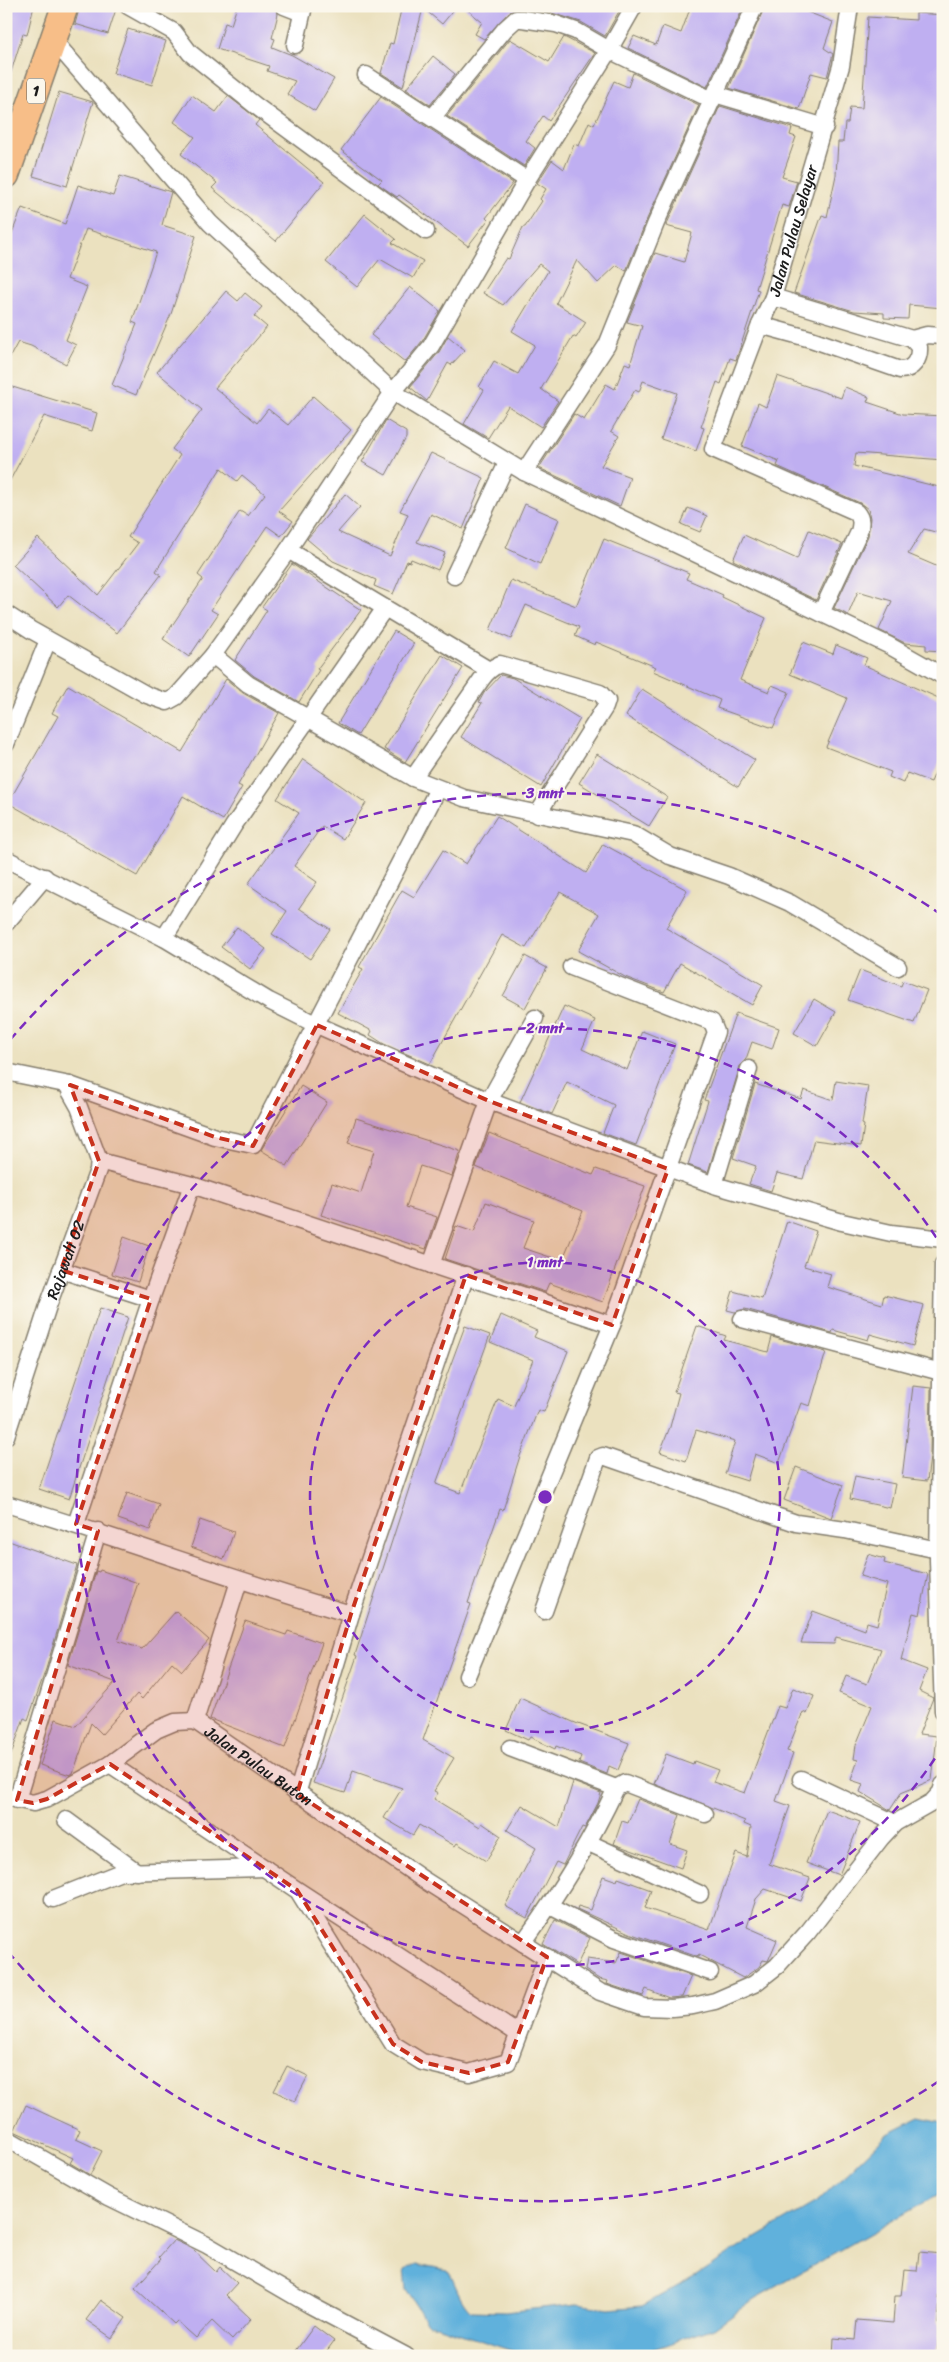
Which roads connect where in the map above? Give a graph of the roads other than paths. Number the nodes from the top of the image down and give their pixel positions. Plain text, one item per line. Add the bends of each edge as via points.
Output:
1 (65, 6) edge
2 (128, 6) edge
3 (284, 6) edge
4 (634, 6) edge
5 (755, 6) edge
6 (850, 6) edge
7 (303, 10) edge
8 (54, 41) junction
9 (296, 45) dead end
10 (609, 50) junction
11 (366, 75) dead end
12 (713, 97) junction
13 (433, 117) junction
14 (825, 127) junction
15 (8, 167) edge
16 (527, 180) junction
17 (426, 231) dead end
18 (773, 297) junction
19 (760, 325) junction
20 (943, 336) edge
21 (912, 339) junction
22 (393, 392) junction
23 (507, 463) junction
24 (524, 472) junction
25 (288, 550) junction
26 (454, 576) dead end
27 (385, 608) junction
28 (821, 613) junction
29 (6, 614) edge
30 (48, 640) junction
31 (213, 655) junction
32 (489, 670) junction
33 (943, 676) edge
34 (306, 718) junction
35 (6, 744) edge
36 (413, 778) junction
37 (438, 789) junction
38 (537, 815) junction
39 (6, 859) edge
40 (46, 877) junction
41 (6, 923) edge
42 (164, 938) junction
43 (898, 967) dead end
44 (572, 968) dead end
45 (535, 1018) dead end
46 (316, 1025) junction
47 (749, 1069) dead end
48 (6, 1072) edge
49 (70, 1085) junction
50 (489, 1101) junction
51 (99, 1161) junction
52 (668, 1169) junction
53 (192, 1185) junction
54 (714, 1185) junction
55 (943, 1238) edge
56 (943, 1264) edge
57 (431, 1265) junction
58 (61, 1270) junction
59 (466, 1275) junction
60 (151, 1299) junction
61 (742, 1319) dead end
62 (612, 1325) junction
63 (940, 1372) junction
64 (6, 1436) edge
65 (6, 1504) edge
66 (76, 1524) junction
67 (98, 1531) junction
68 (938, 1550) junction
69 (238, 1581) junction
70 (544, 1611) dead end
71 (351, 1614) junction
72 (467, 1676) dead end
73 (943, 1711) edge
74 (195, 1721) junction
75 (510, 1748) dead end
76 (110, 1764) junction
77 (801, 1779) dead end
78 (943, 1785) edge
79 (616, 1788) junction
80 (297, 1794) junction
81 (12, 1799) edge
82 (705, 1814) dead end
83 (66, 1820) dead end
84 (895, 1823) junction
85 (589, 1843) junction
86 (265, 1868) junction
87 (138, 1872) junction
88 (297, 1890) junction
89 (700, 1894) dead end
90 (54, 1899) dead end
91 (550, 1906) junction
92 (523, 1943) junction
93 (547, 1957) junction
94 (710, 1972) dead end
95 (517, 2033) junction
96 (6, 2138) edge
97 (405, 2356) edge

1 - 8 highway, 1
2 - 17 street via 174,32 190,53 256,106
3 - 7 street
4 - 10 street
5 - 12 street
6 - 14 street, Jalan Pulau Selayar via 841,66
7 - 9 street
8 - 15 highway, 1
8 - 22 street via 210,223
10 - 12 street
10 - 13 street via 576,31 556,24 516,20 505,29
10 - 16 street
11 - 13 street
12 - 14 street
12 - 24 street via 656,223 607,345
13 - 16 street
14 - 18 street, Jalan Pulau Selayar
16 - 22 street via 431,346
18 - 19 street, Jalan Pulau Selayar
18 - 21 street
19 - 21 street via 900,370 910,368 917,360 919,347
19 - 28 street, Jalan Pulau Selayar via 713,449 856,512 860,517 859,532
20 - 21 street via 927,335
22 - 23 street
22 - 25 street
23 - 24 street
23 - 26 street
24 - 28 street
25 - 27 street
25 - 31 street
27 - 32 street
27 - 34 street
28 - 33 street
29 - 30 street
30 - 31 street via 147,695 167,702 176,697
30 - 35 street
31 - 34 street via 248,684
32 - 36 street
32 - 38 street via 500,664 600,693 607,701
34 - 36 street
34 - 42 street
36 - 37 street
37 - 38 street
37 - 46 street
38 - 43 street via 633,834 670,856 728,876 790,903
39 - 40 street
40 - 41 street
40 - 42 street
42 - 46 street
44 - 52 street via 712,1022 716,1027
45 - 50 street
46 - 49 street via 251,1146 215,1137
46 - 50 street
47 - 54 street
48 - 49 street
49 - 51 street
50 - 52 street
50 - 57 street
51 - 53 street
51 - 58 street, Rajawali 02
52 - 54 street
52 - 62 street
53 - 57 street
53 - 60 street
54 - 55 street via 883,1232
56 - 63 street
57 - 59 street
58 - 60 street
58 - 64 street, Rajawali 02
59 - 62 street
59 - 71 street
60 - 66 street
61 - 63 street
62 - 72 street
63 - 68 street
65 - 66 street
66 - 67 street
67 - 69 street
67 - 81 street
68 - 70 street via 796,1523 603,1456 598,1458
68 - 73 street
69 - 71 street
69 - 74 street
71 - 80 street
74 - 76 street, Jalan Pulau Buton via 175,1722 156,1730
74 - 80 street, Jalan Pulau Buton
75 - 79 street
76 - 81 street, Jalan Pulau Buton via 47,1799 33,1803
76 - 86 street
77 - 84 street
78 - 84 street, Jalan Pulau Buton via 932,1802
79 - 82 street via 625,1782
79 - 85 street
80 - 92 street, Jalan Pulau Buton
83 - 87 street
84 - 93 street, Jalan Pulau Buton via 880,1838 832,1904 777,1966 754,1984 715,2001 672,2008 644,2007 600,1992
85 - 89 street
85 - 91 street
86 - 87 street
86 - 88 street
87 - 90 street via 121,1872
88 - 95 street
88 - 95 street via 393,2044 422,2062 470,2073 508,2062
91 - 92 street
91 - 94 street via 614,1939
92 - 93 street, Jalan Pulau Buton
93 - 95 street
96 - 97 street via 108,2197 207,2245

